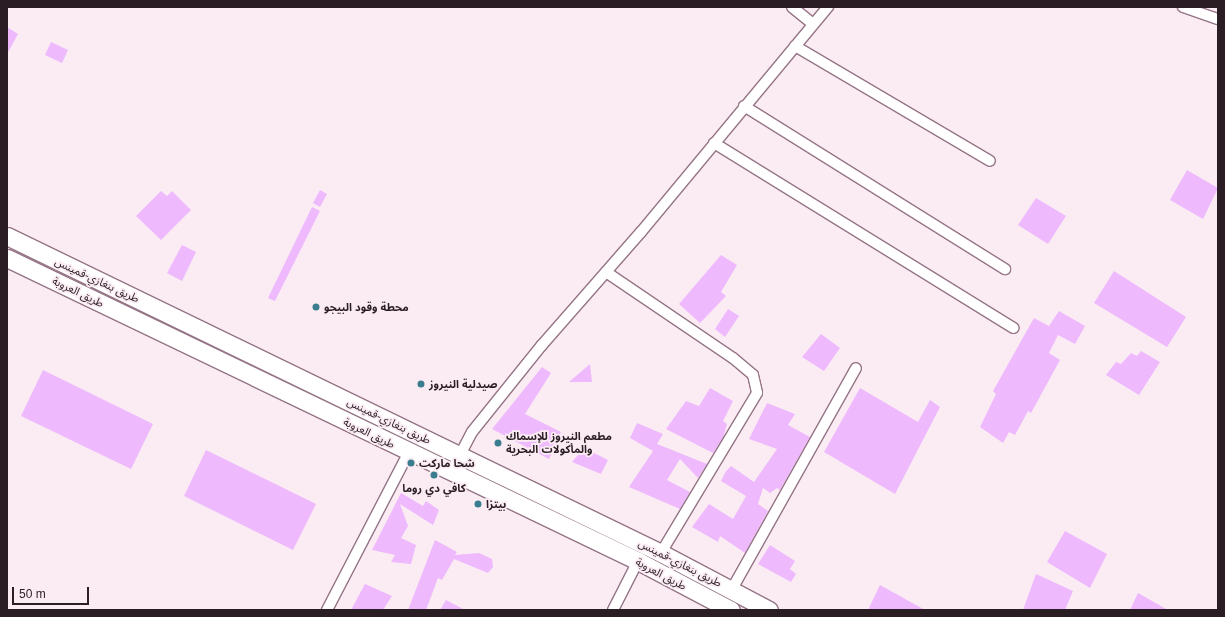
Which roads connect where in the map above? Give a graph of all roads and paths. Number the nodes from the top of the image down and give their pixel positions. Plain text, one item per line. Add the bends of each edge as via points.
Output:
1 (792, 7) edge
2 (828, 7) edge
3 (1183, 7) edge
4 (1218, 19) edge
5 (813, 24) junction
6 (795, 46) junction
7 (744, 106) junction
8 (714, 142) junction
9 (990, 161) dead end
10 (7, 236) edge
11 (7, 258) edge
12 (1005, 269) dead end
13 (606, 272) junction
14 (1014, 328) dead end
15 (856, 368) dead end
16 (409, 452) junction
17 (459, 455) junction
18 (451, 472) junction
19 (661, 553) junction
20 (638, 561) junction
21 (732, 589) junction
22 (327, 610) edge
23 (613, 610) edge
24 (731, 610) edge
25 (769, 610) edge

1 - 5 street
2 - 5 street
3 - 4 street
5 - 6 street
6 - 7 street
6 - 9 street
7 - 8 street
7 - 12 street
8 - 13 street
8 - 14 street
10 - 17 main road, طريق بنغازي-قمينس
11 - 16 main road, طريق العروبة
13 - 17 street via 486,414
13 - 19 street via 733,358 753,375 757,394
15 - 21 street
16 - 18 main road, طريق العروبة
16 - 22 street
17 - 18 street
17 - 19 main road, طريق بنغازي-قمينس
18 - 20 main road, طريق العروبة
19 - 21 main road, طريق بنغازي-قمينس
20 - 23 street
20 - 24 main road, طريق العروبة
21 - 25 main road, طريق بنغازي-قمينس

